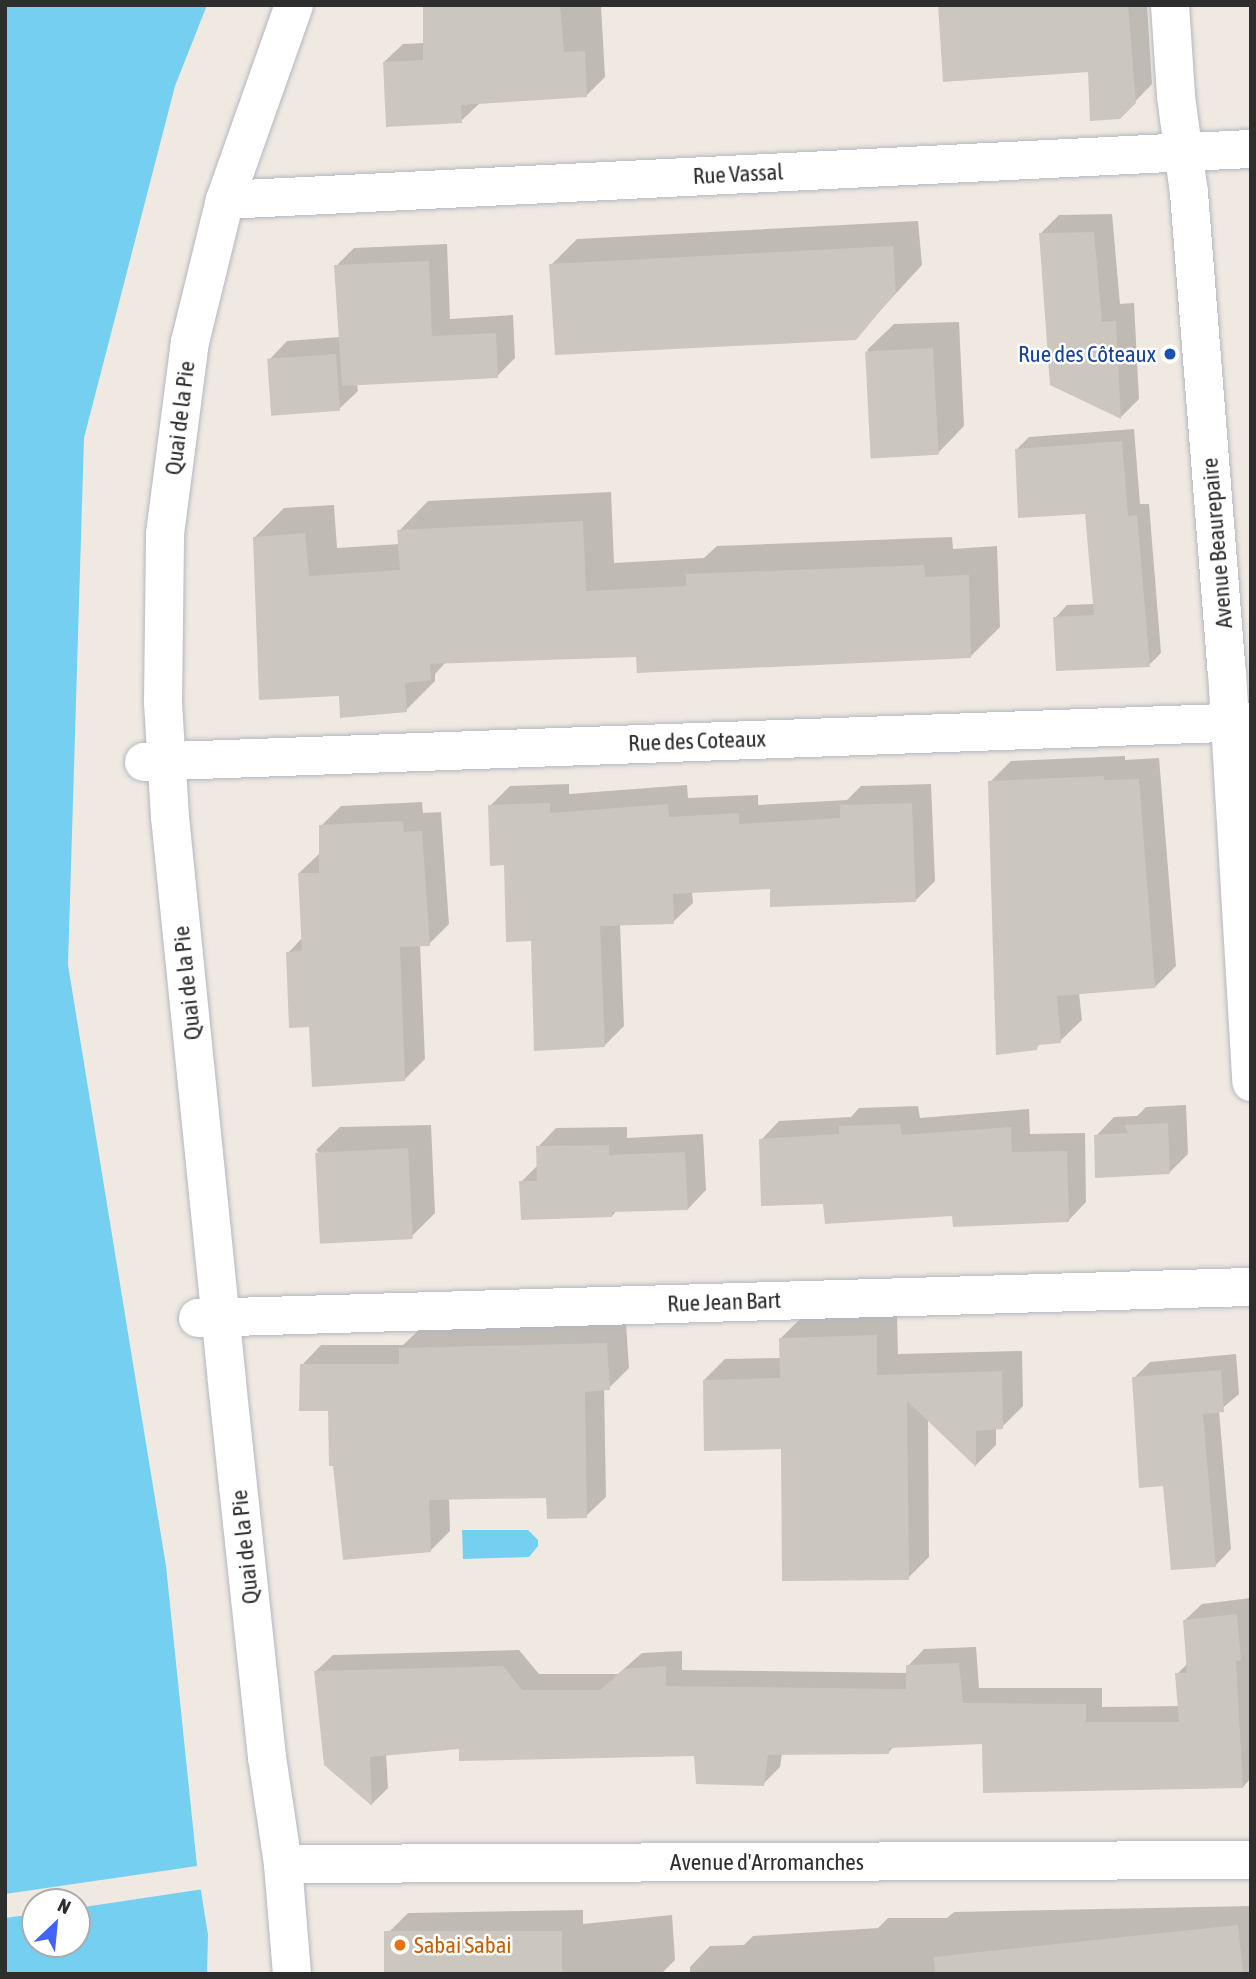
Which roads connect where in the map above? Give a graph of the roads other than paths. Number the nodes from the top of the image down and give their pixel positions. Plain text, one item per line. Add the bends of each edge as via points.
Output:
1 (294, 5) edge
2 (1170, 5) edge
3 (1251, 149) edge
4 (1184, 153) junction
5 (225, 200) junction
6 (1241, 722) edge
7 (155, 761) junction
8 (1251, 1082) edge
9 (1251, 1287) edge
10 (209, 1317) junction
11 (1251, 1860) edge
12 (283, 1864) junction
13 (292, 1974) edge

1 - 5 street, Quai de la Pie
2 - 4 street, Avenue Beaurepaire
3 - 4 street, Rue Vassal
4 - 5 street, Rue Vassal
4 - 6 street, Avenue Beaurepaire
5 - 7 street, Quai de la Pie via 190,342 165,534 163,703
6 - 7 street, Rue des Coteaux
6 - 8 street, Avenue Beaurepaire
7 - 10 street, Quai de la Pie
9 - 10 street, Rue Jean Bart
10 - 12 street, Quai de la Pie
11 - 12 street, Avenue d'Arromanches
12 - 13 street, Quai de la Pie

